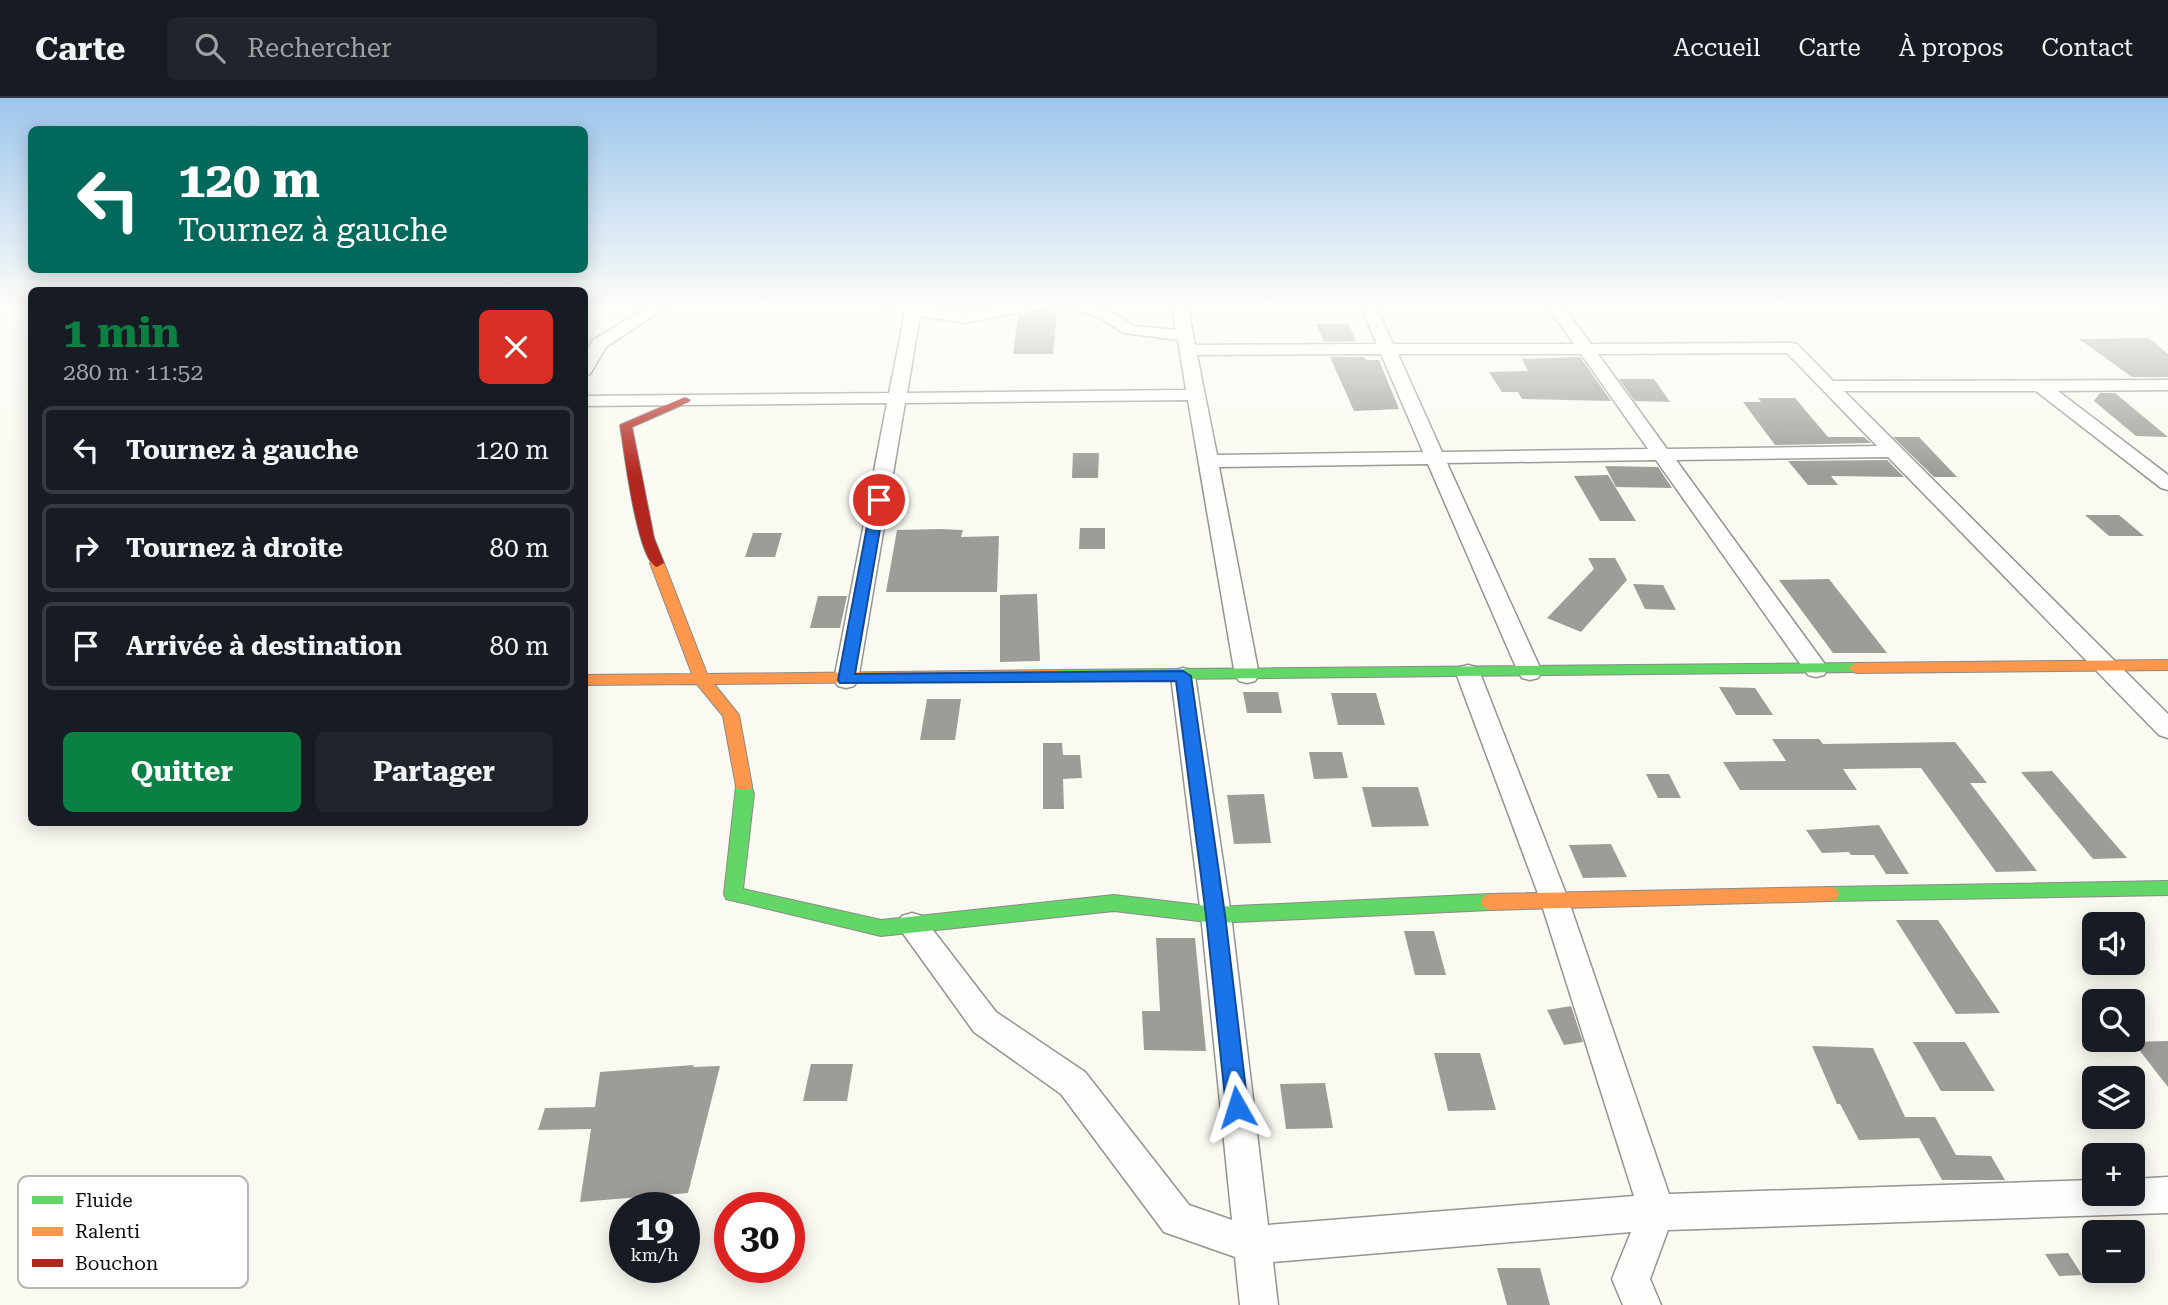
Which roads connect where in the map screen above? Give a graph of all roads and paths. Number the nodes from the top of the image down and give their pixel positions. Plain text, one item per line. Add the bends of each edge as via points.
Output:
1 (904, 362) edge
2 (1190, 362) edge
3 (1392, 362) edge
4 (1597, 362) edge
5 (1805, 362) edge
6 (2168, 385) edge
7 (1829, 386) junction
8 (2041, 386) junction
9 (1196, 396) junction
10 (897, 398) junction
11 (685, 400) junction
12 (588, 401) edge
13 (1893, 452) junction
14 (1662, 454) junction
15 (1435, 458) junction
16 (1208, 461) junction
17 (2168, 484) edge
18 (2168, 665) edge
19 (2105, 666) junction
20 (1816, 669) junction
21 (1530, 672) junction
22 (1468, 673) junction
23 (1247, 675) junction
24 (1183, 676) junction
25 (701, 678) junction
26 (588, 680) edge
27 (846, 680) junction
28 (2168, 729) edge
29 (2168, 888) edge
30 (1554, 899) junction
31 (1216, 915) junction
32 (912, 925) junction
33 (2168, 1195) edge
34 (1657, 1212) junction
35 (1252, 1245) junction
36 (1259, 1305) edge
37 (1642, 1305) edge

1 - 10 street
2 - 9 street
3 - 15 street
4 - 14 street
5 - 7 street
6 - 8 street
7 - 8 street
7 - 13 street
8 - 17 street
9 - 10 street
9 - 16 street
10 - 11 street
10 - 27 street
11 - 12 street
11 - 25 street via 626,425 647,538
13 - 14 street
13 - 19 street
14 - 15 street
14 - 20 street
15 - 16 street
15 - 21 street
16 - 23 street
18 - 19 street
19 - 20 street
19 - 28 street
20 - 21 street
21 - 22 street
22 - 23 street
22 - 30 street
23 - 24 street
24 - 27 street
24 - 31 street
25 - 26 street
25 - 27 street
25 - 32 street via 731,715 745,794 733,894 881,928
29 - 30 street
30 - 31 street
30 - 34 street
31 - 32 street via 1114,903
31 - 35 street
32 - 35 street via 985,1022 1073,1083 1177,1219
33 - 34 street
34 - 35 street
34 - 37 street via 1631,1279
35 - 36 street

